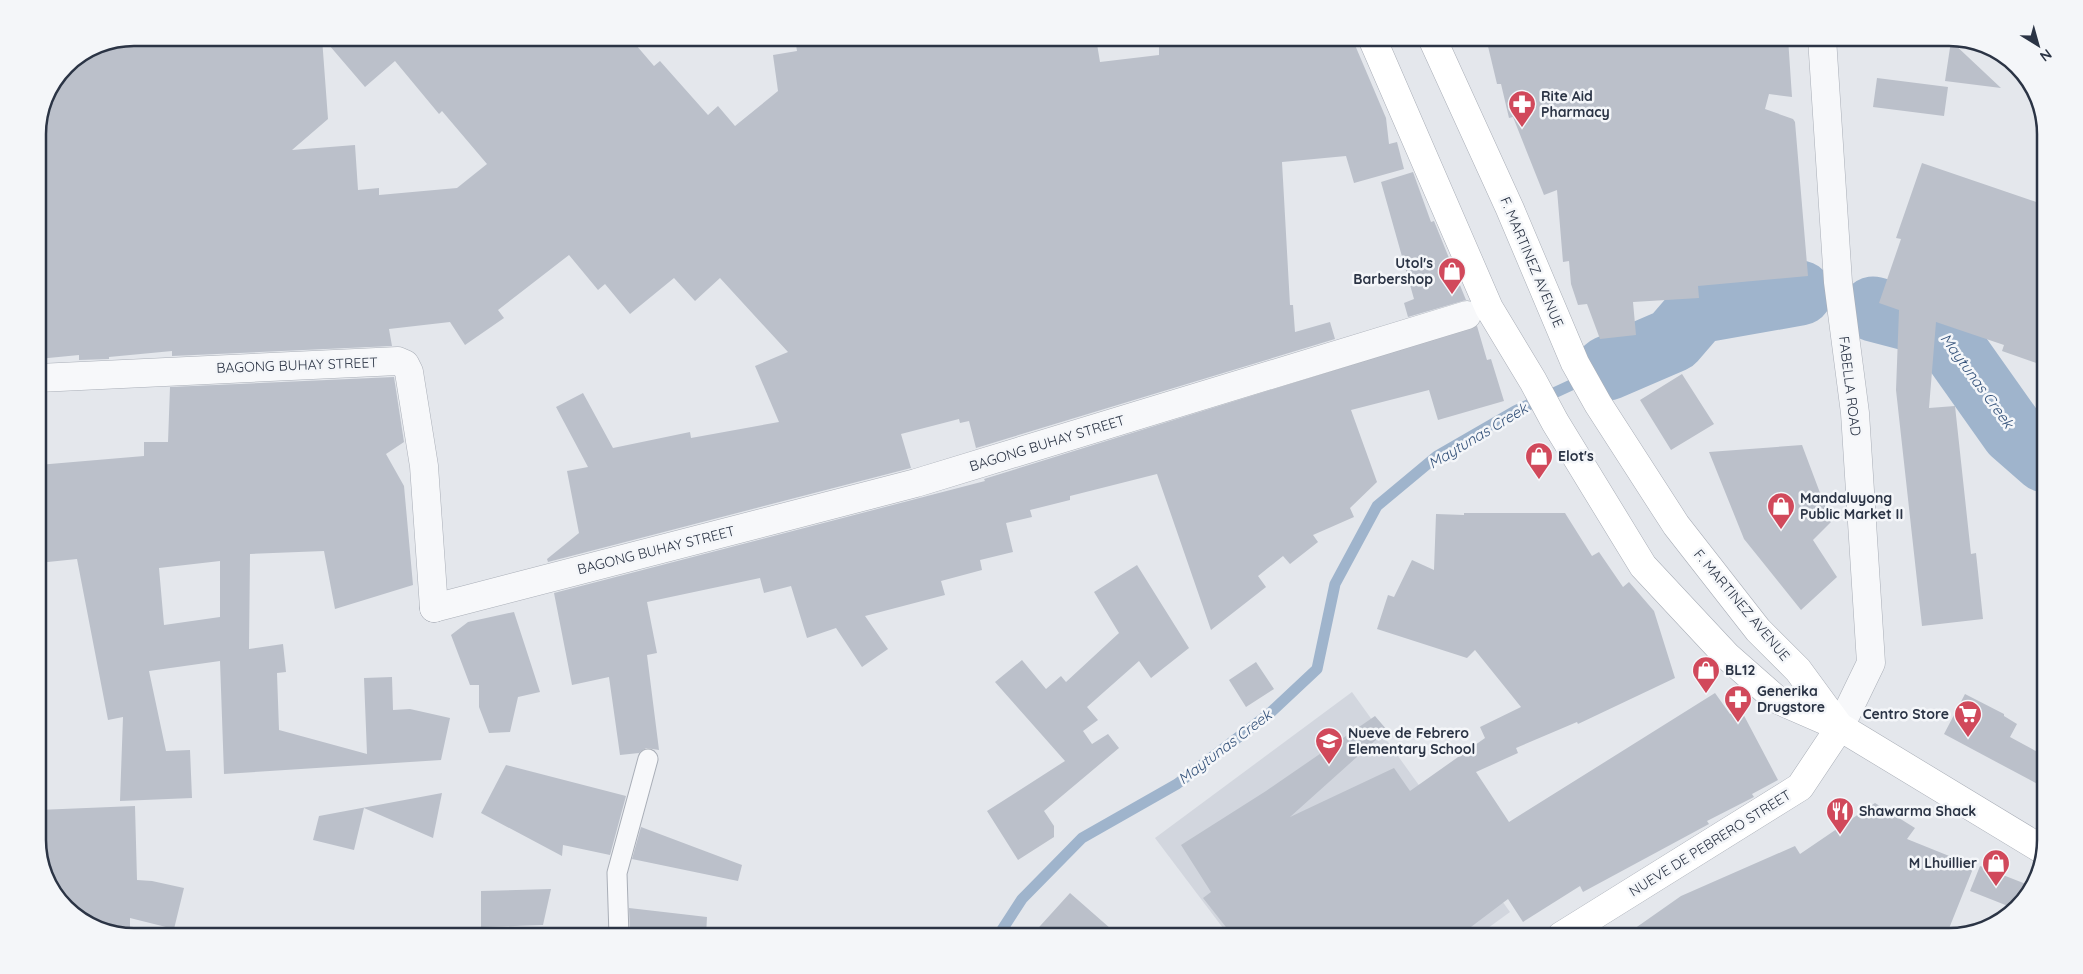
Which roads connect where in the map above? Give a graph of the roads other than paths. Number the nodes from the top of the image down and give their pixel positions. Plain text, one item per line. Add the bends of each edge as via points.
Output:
1 (1375, 46) edge
2 (1436, 46) edge
3 (1823, 46) edge
4 (1467, 315) dead end
5 (46, 378) edge
6 (1840, 728) junction
7 (648, 759) dead end
8 (2037, 846) edge
9 (619, 928) edge
10 (1574, 928) edge

1 - 6 main road via 1477,283 1554,422 1642,566 1696,624 1776,699
2 - 6 main road, F. MARTINEZ AVENUE via 1575,363 1598,404 1676,525 1758,630 1798,670
3 - 6 street, FABELLA ROAD via 1838,282 1855,413 1872,663
4 - 5 street, BAGONG BUHAY STREET via 916,483 434,608 424,466 405,364 398,361
6 - 8 main road
6 - 10 main road, NUEVE DE PEBRERO STREET via 1800,787
7 - 9 lane via 617,873

